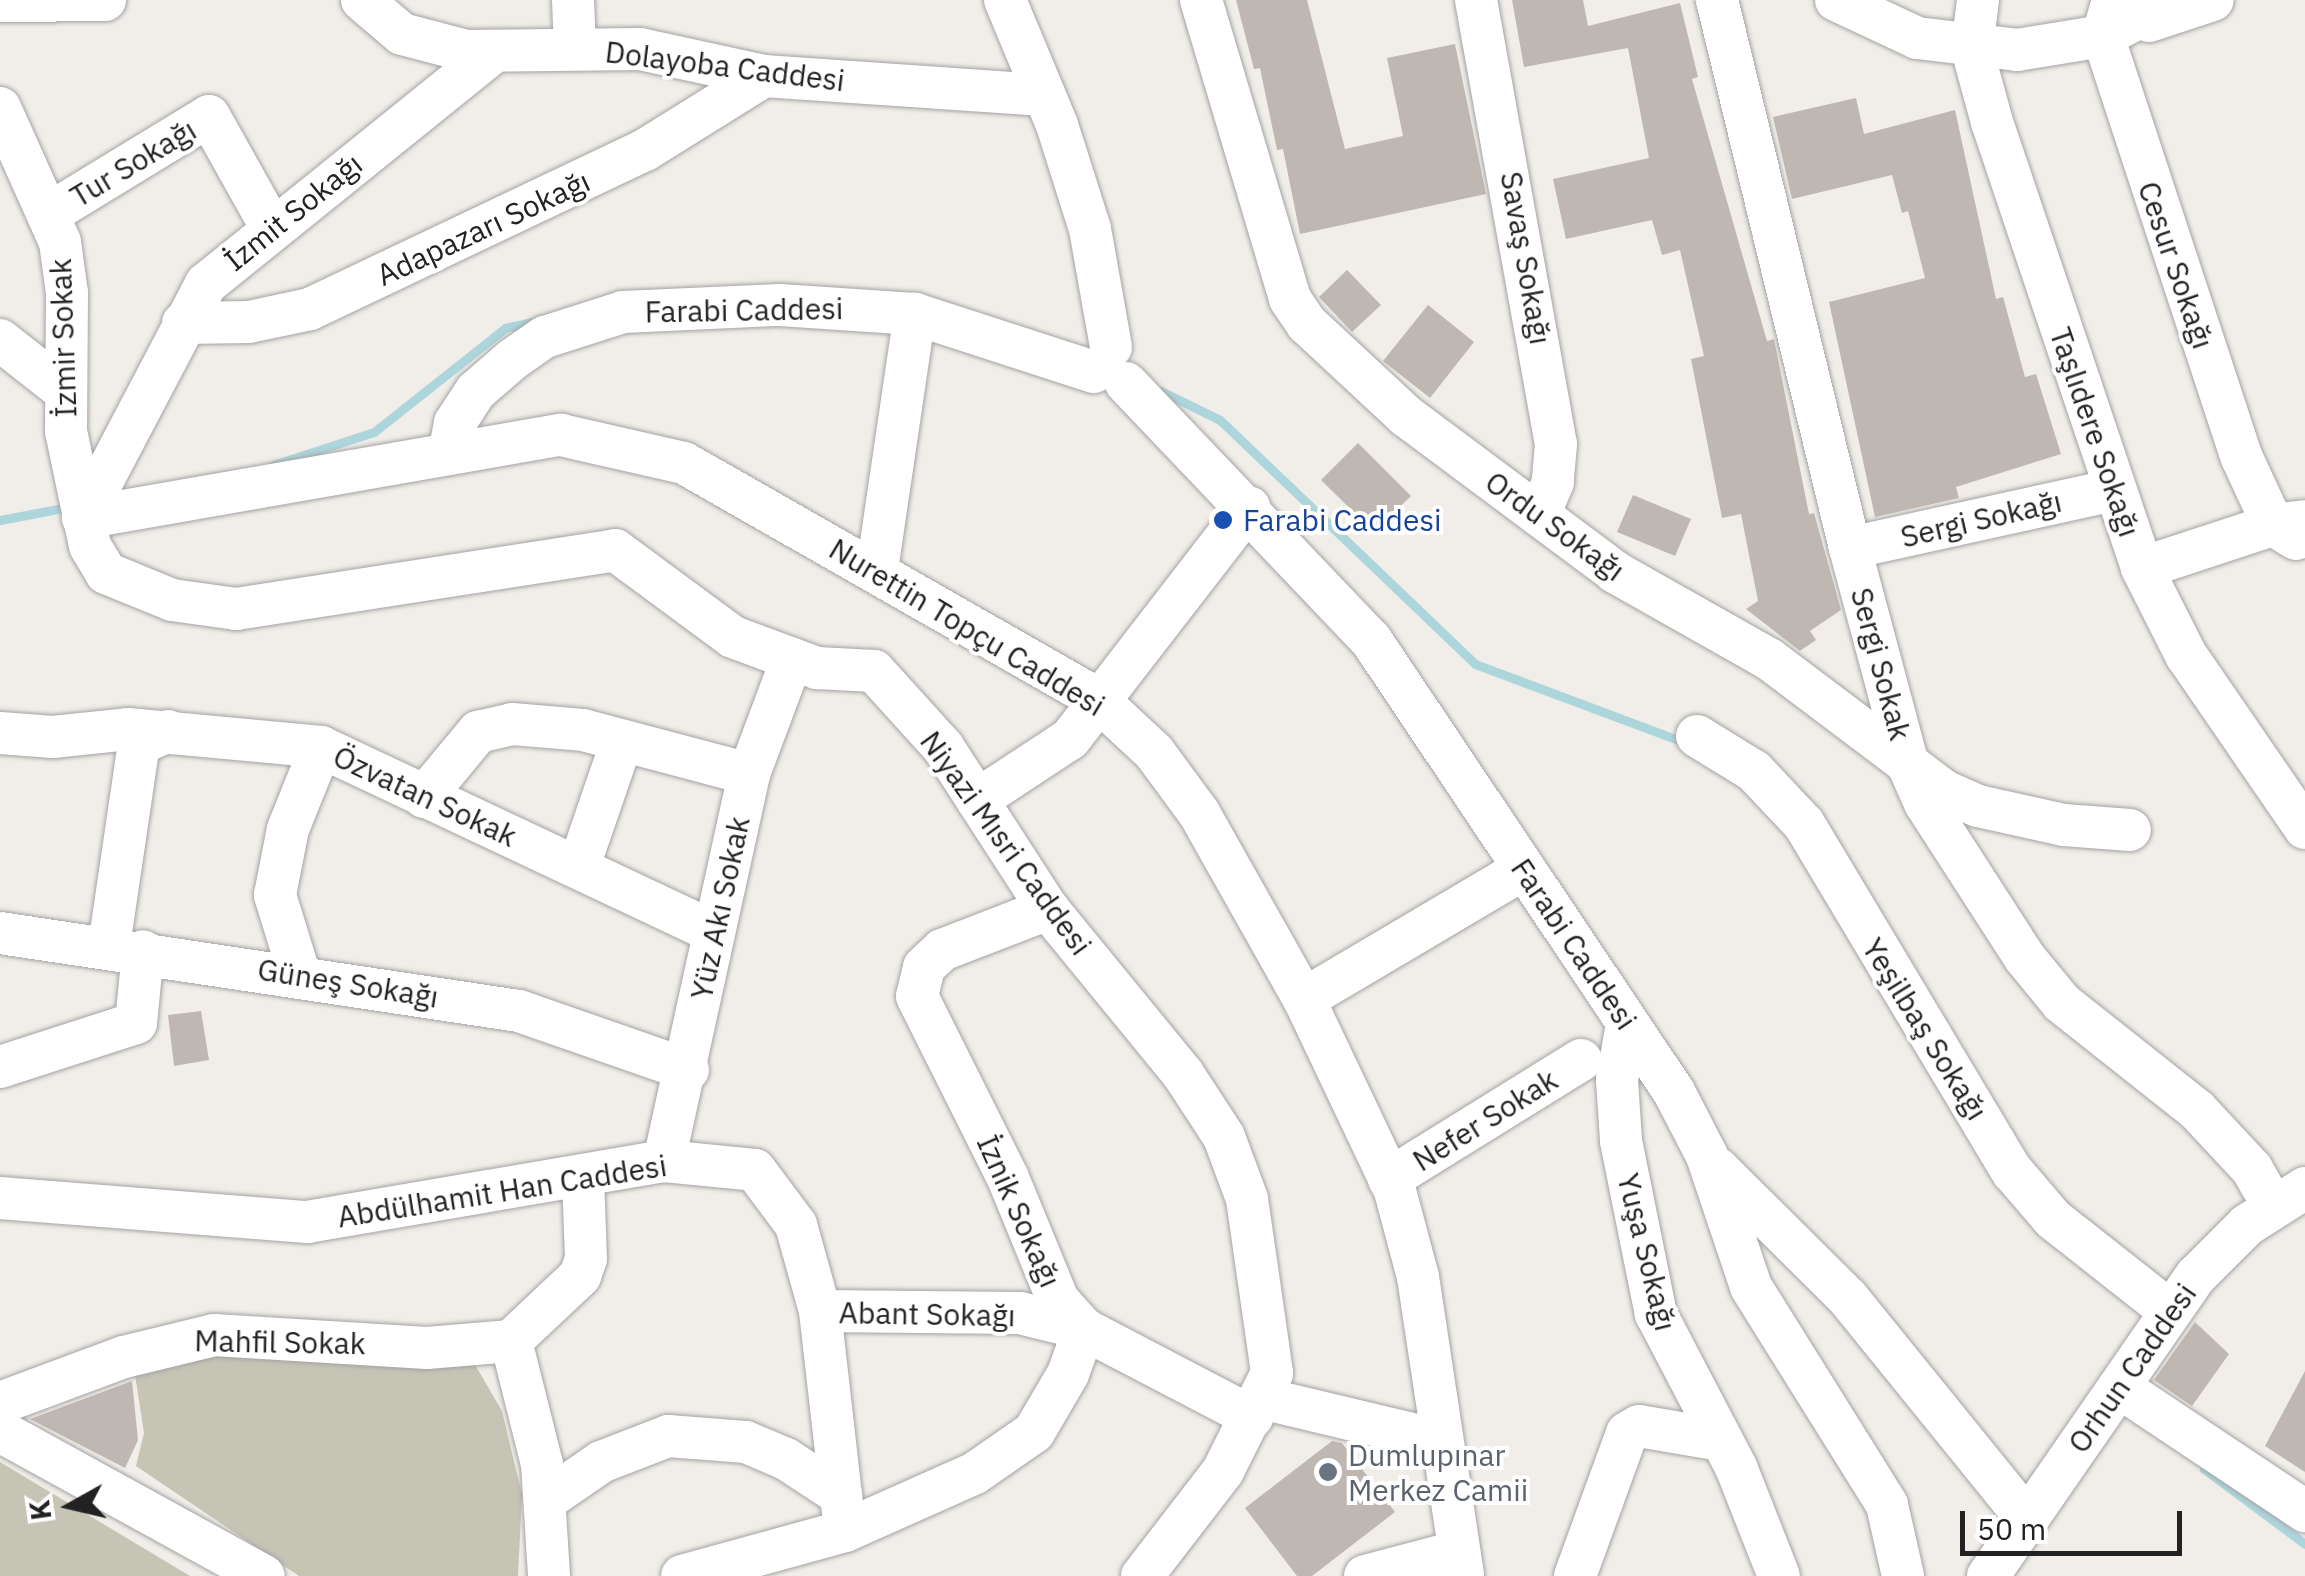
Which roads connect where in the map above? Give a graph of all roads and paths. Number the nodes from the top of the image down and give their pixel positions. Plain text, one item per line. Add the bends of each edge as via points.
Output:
1 (105, 0) edge
2 (362, 0) edge
3 (573, 0) edge
4 (1005, 0) edge
5 (1202, 0) edge
6 (1476, 0) edge
7 (1717, 0) edge
8 (1836, 0) edge
9 (1978, 0) edge
10 (2173, 0) edge
11 (2213, 0) edge
12 (0, 1) edge
13 (2117, 20) edge
14 (576, 49) junction
15 (1972, 49) junction
16 (495, 51) junction
17 (764, 76) junction
18 (1044, 95) junction
19 (0, 108) edge
20 (50, 213) junction
21 (271, 227) junction
22 (915, 314) junction
23 (183, 324) junction
24 (0, 340) edge
25 (1110, 368) junction
26 (64, 391) junction
27 (449, 454) junction
28 (2113, 490) junction
29 (1249, 507) junction
30 (1540, 515) junction
31 (83, 518) junction
32 (2294, 530) edge
33 (1850, 548) junction
34 (2142, 568) junction
35 (877, 570) junction
36 (792, 659) junction
37 (1097, 700) junction
38 (168, 731) junction
39 (0, 733) edge
40 (1697, 736) dead end
41 (622, 742) junction
42 (321, 748) junction
43 (1908, 765) junction
44 (749, 774) junction
45 (424, 796) junction
46 (977, 800) junction
47 (2305, 828) edge
48 (2130, 830) dead end
49 (579, 866) junction
50 (1522, 870) junction
51 (1048, 908) junction
52 (712, 931) junction
53 (0, 933) edge
54 (126, 948) junction
55 (300, 976) junction
56 (1304, 999) junction
57 (1627, 1024) junction
58 (1581, 1060) dead end
59 (0, 1067) edge
60 (688, 1070) junction
61 (1707, 1156) junction
62 (664, 1161) junction
63 (584, 1176) junction
64 (1389, 1180) junction
65 (2289, 1197) edge
66 (0, 1198) edge
67 (2170, 1311) junction
68 (820, 1312) junction
69 (1084, 1328) junction
70 (511, 1341) junction
71 (2119, 1386) junction
72 (0, 1403) edge
73 (1256, 1407) junction
74 (0, 1431) edge
75 (1721, 1440) junction
76 (1441, 1441) junction
77 (546, 1500) junction
78 (2305, 1511) edge
79 (843, 1513) junction
80 (2026, 1518) junction
81 (1459, 1564) edge
82 (1156, 1568) edge
83 (264, 1576) edge
84 (549, 1576) edge
85 (682, 1576) edge
86 (1365, 1576) edge
87 (1575, 1576) edge
88 (1779, 1576) edge
89 (1903, 1576) edge
90 (1988, 1576) edge

1 - 12 street
2 - 16 street, Dolayoba Caddesi via 402,34
3 - 14 street
4 - 18 street
5 - 30 street, Ordu Sokağı via 1290,298 1307,324 1406,416
6 - 30 street, Savaş Sokağı via 1556,444 1553,482
7 - 33 street, Sergi Sokak
8 - 15 street via 1917,38
9 - 15 street, Taşlıdere Sokağı
10 - 13 street
11 - 13 street
13 - 15 street via 2054,47
13 - 32 street, Cesur Sokağı via 2166,241
14 - 16 street, Dolayoba Caddesi
14 - 17 street, Dolayoba Caddesi via 679,54
15 - 28 street, Taşlıdere Sokağı
16 - 21 street, İzmit Sokağı
17 - 18 street, Dolayoba Caddesi
17 - 23 street, Adapazarı Sokağı via 592,177 310,309 250,322
18 - 25 street via 1090,229
19 - 20 street, İzmir Sokak
20 - 21 street, Tur Sokağı via 209,116
20 - 26 street, İzmir Sokak via 67,293
21 - 23 street, İzmit Sokağı via 206,284
22 - 25 street, Farabi Caddesi
22 - 27 street, Farabi Caddesi via 763,305 624,312 577,324 546,336 476,391 455,424
22 - 35 street
23 - 31 street, İzmit Sokağı
24 - 26 street
25 - 29 street, Farabi Caddesi
26 - 31 street, İzmir Sokak
27 - 31 street, Nurettin Topçu Caddesi
27 - 35 street, Nurettin Topçu Caddesi via 561,434 684,463
28 - 33 street, Sergi Sokağı
28 - 34 street, Taşlıdere Sokağı
29 - 37 street
29 - 50 street, Farabi Caddesi via 1372,640
30 - 43 street, Ordu Sokağı via 1615,572 1769,659
31 - 36 street, Niyazi Mısri Caddesi via 106,574 201,608 236,609 615,550 732,636
32 - 34 street
33 - 43 street, Sergi Sokak
34 - 47 street, Taşlıdere Sokağı via 2186,655
35 - 37 street, Nurettin Topçu Caddesi
36 - 44 street, Yüz Akı Sokak
36 - 46 street, Niyazi Mısri Caddesi via 874,671 943,747
37 - 46 street via 1070,740
37 - 56 street, Nurettin Topçu Caddesi via 1154,752 1199,813
38 - 39 street, Özvatan Sokak
38 - 42 street, Özvatan Sokak
38 - 54 street via 139,744
40 - 67 street, Yeşilbaş Sokağı via 1754,771 1804,824 2012,1171 2053,1219
41 - 44 street
41 - 45 street via 512,724 478,732
41 - 49 street
42 - 45 street, Özvatan Sokak
42 - 55 street via 288,828 276,895
43 - 48 street, Ordu Sokağı via 1978,806 2064,826
43 - 65 street, Sergi Sokak via 1964,867 2062,1003 2197,1110 2252,1169
44 - 52 street, Yüz Akı Sokak
45 - 49 street, Özvatan Sokak
46 - 51 street, Niyazi Mısri Caddesi
49 - 52 street, Özvatan Sokak
50 - 56 street
50 - 57 street, Farabi Caddesi
51 - 69 street, İznik Sokağı via 942,950 924,967 916,996 1008,1178 1058,1300
51 - 73 street, Niyazi Mısri Caddesi via 1138,1012 1224,1137 1248,1199 1261,1274 1272,1373
52 - 60 street, Yüz Akı Sokak
53 - 54 street, Güneş Sokağı
54 - 55 street, Güneş Sokağı
54 - 59 street via 136,1023
55 - 60 street, Güneş Sokağı via 519,1010
56 - 64 street, Nurettin Topçu Caddesi
57 - 61 street, Farabi Caddesi
57 - 75 street, Yuşa Sokağı via 1618,1095 1638,1244 1656,1314
58 - 64 street, Nefer Sokak
60 - 62 street, Yüz Akı Sokak
61 - 80 street via 1848,1298
61 - 89 street, Farabi Caddesi via 1751,1287 1778,1340 1869,1467 1887,1506
62 - 63 street, Abdülhamit Han Caddesi
62 - 68 street, Abdülhamit Han Caddesi via 756,1170 796,1225
63 - 66 street, Abdülhamit Han Caddesi via 307,1222
63 - 70 street via 586,1259 580,1276
64 - 76 street, Nurettin Topçu Caddesi via 1418,1277
65 - 67 street, Orhun Caddesi via 2225,1245
67 - 71 street, Orhun Caddesi
68 - 69 street, Abant Sokağı via 1020,1314
68 - 79 street, Abdülhamit Han Caddesi
69 - 73 street, Abant Sokağı
69 - 79 street via 1068,1374 1034,1432 975,1474
70 - 72 street, Mahfil Sokak via 427,1348 214,1335 124,1357
70 - 77 street
71 - 78 street
71 - 80 street, Orhun Caddesi
73 - 76 street, Abant Sokağı
73 - 82 street, Niyazi Mısri Caddesi
74 - 83 street
75 - 87 street via 1639,1426 1627,1433
75 - 88 street, Yuşa Sokağı via 1769,1539
76 - 81 street, Nurettin Topçu Caddesi
77 - 79 street via 601,1462 668,1436 746,1442 786,1458
77 - 84 street
79 - 85 street
80 - 90 street, Orhun Caddesi
81 - 86 street

